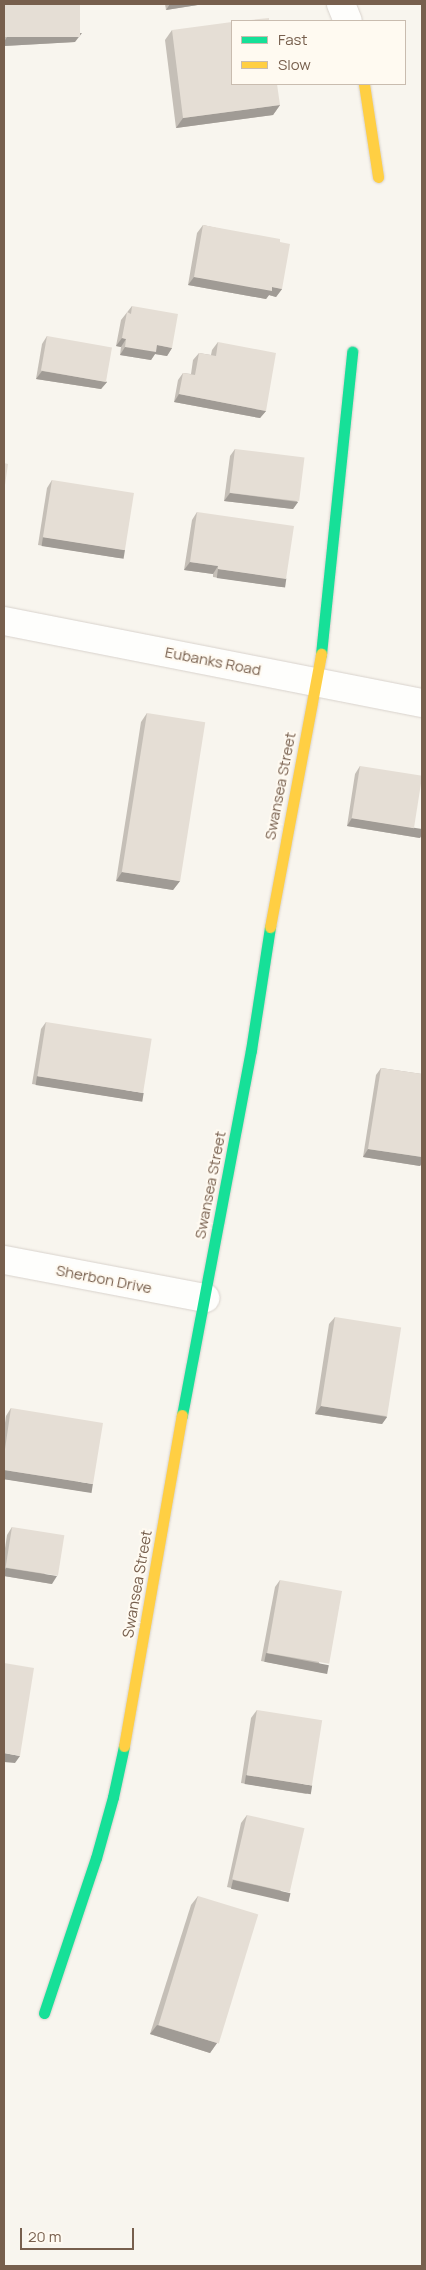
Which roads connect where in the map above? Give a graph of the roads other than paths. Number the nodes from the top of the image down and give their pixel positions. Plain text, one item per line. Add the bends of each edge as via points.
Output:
1 (341, 4) edge
2 (348, 20) edge
3 (364, 85) edge
4 (378, 178) dead end
5 (352, 352) dead end
6 (4, 621) edge
7 (316, 682) junction
8 (422, 702) edge
9 (4, 1260) edge
10 (205, 1298) junction
11 (44, 2013) dead end

1 - 2 street
3 - 4 street
5 - 7 street, Swansea Street via 324,635
6 - 7 street, Eubanks Road
7 - 8 street, Eubanks Road
7 - 10 street, Swansea Street via 273,905 251,1050
9 - 10 street, Sherbon Drive
10 - 11 street, Swansea Street via 113,1797 74,1928

